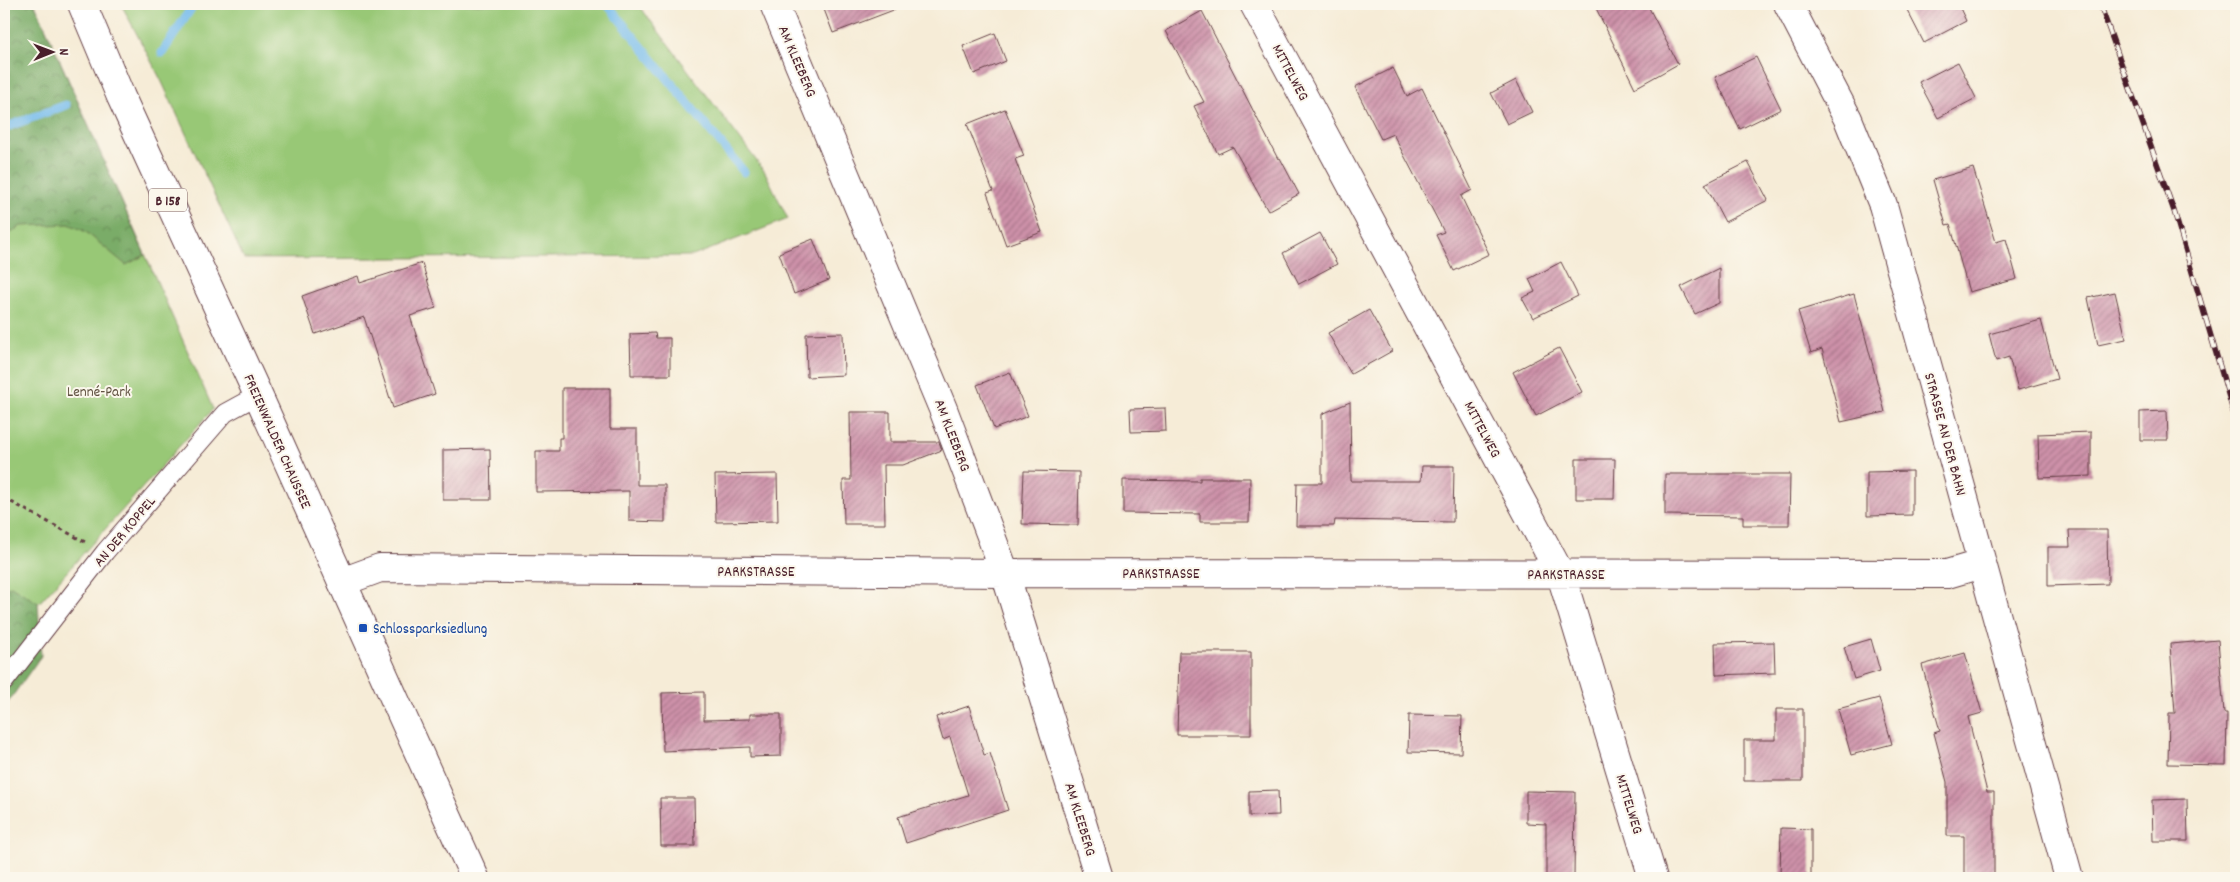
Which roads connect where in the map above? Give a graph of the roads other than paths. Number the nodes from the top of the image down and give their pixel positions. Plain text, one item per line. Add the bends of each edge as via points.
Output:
1 (82, 4) edge
2 (774, 4) edge
3 (1254, 4) edge
4 (1788, 4) edge
5 (258, 395) junction
6 (1981, 564) junction
7 (1005, 573) junction
8 (1561, 574) junction
9 (342, 582) junction
10 (4, 682) edge
11 (475, 878) edge
12 (1099, 878) edge
13 (1652, 878) edge
14 (2069, 878) edge

1 - 5 street, FREIENWALDER CHAUSSEE / B 158 via 121,97
2 - 7 street, AM KLEEBERG via 943,409
3 - 8 street, MITTELWEG
4 - 6 street, STRASSE AN DER BAHN via 1848,118 1876,187
5 - 9 street, FREIENWALDER CHAUSSEE / B 158
5 - 10 lane, AN DER KOPPEL via 225,414 105,552
6 - 8 street, PARKSTRASSE via 1946,574
6 - 14 street, STRASSE AN DER BAHN
7 - 8 street, PARKSTRASSE
7 - 9 street, PARKSTRASSE via 376,568
7 - 12 street, AM KLEEBERG
8 - 13 street, MITTELWEG
9 - 11 street, FREIENWALDER CHAUSSEE / B 158

